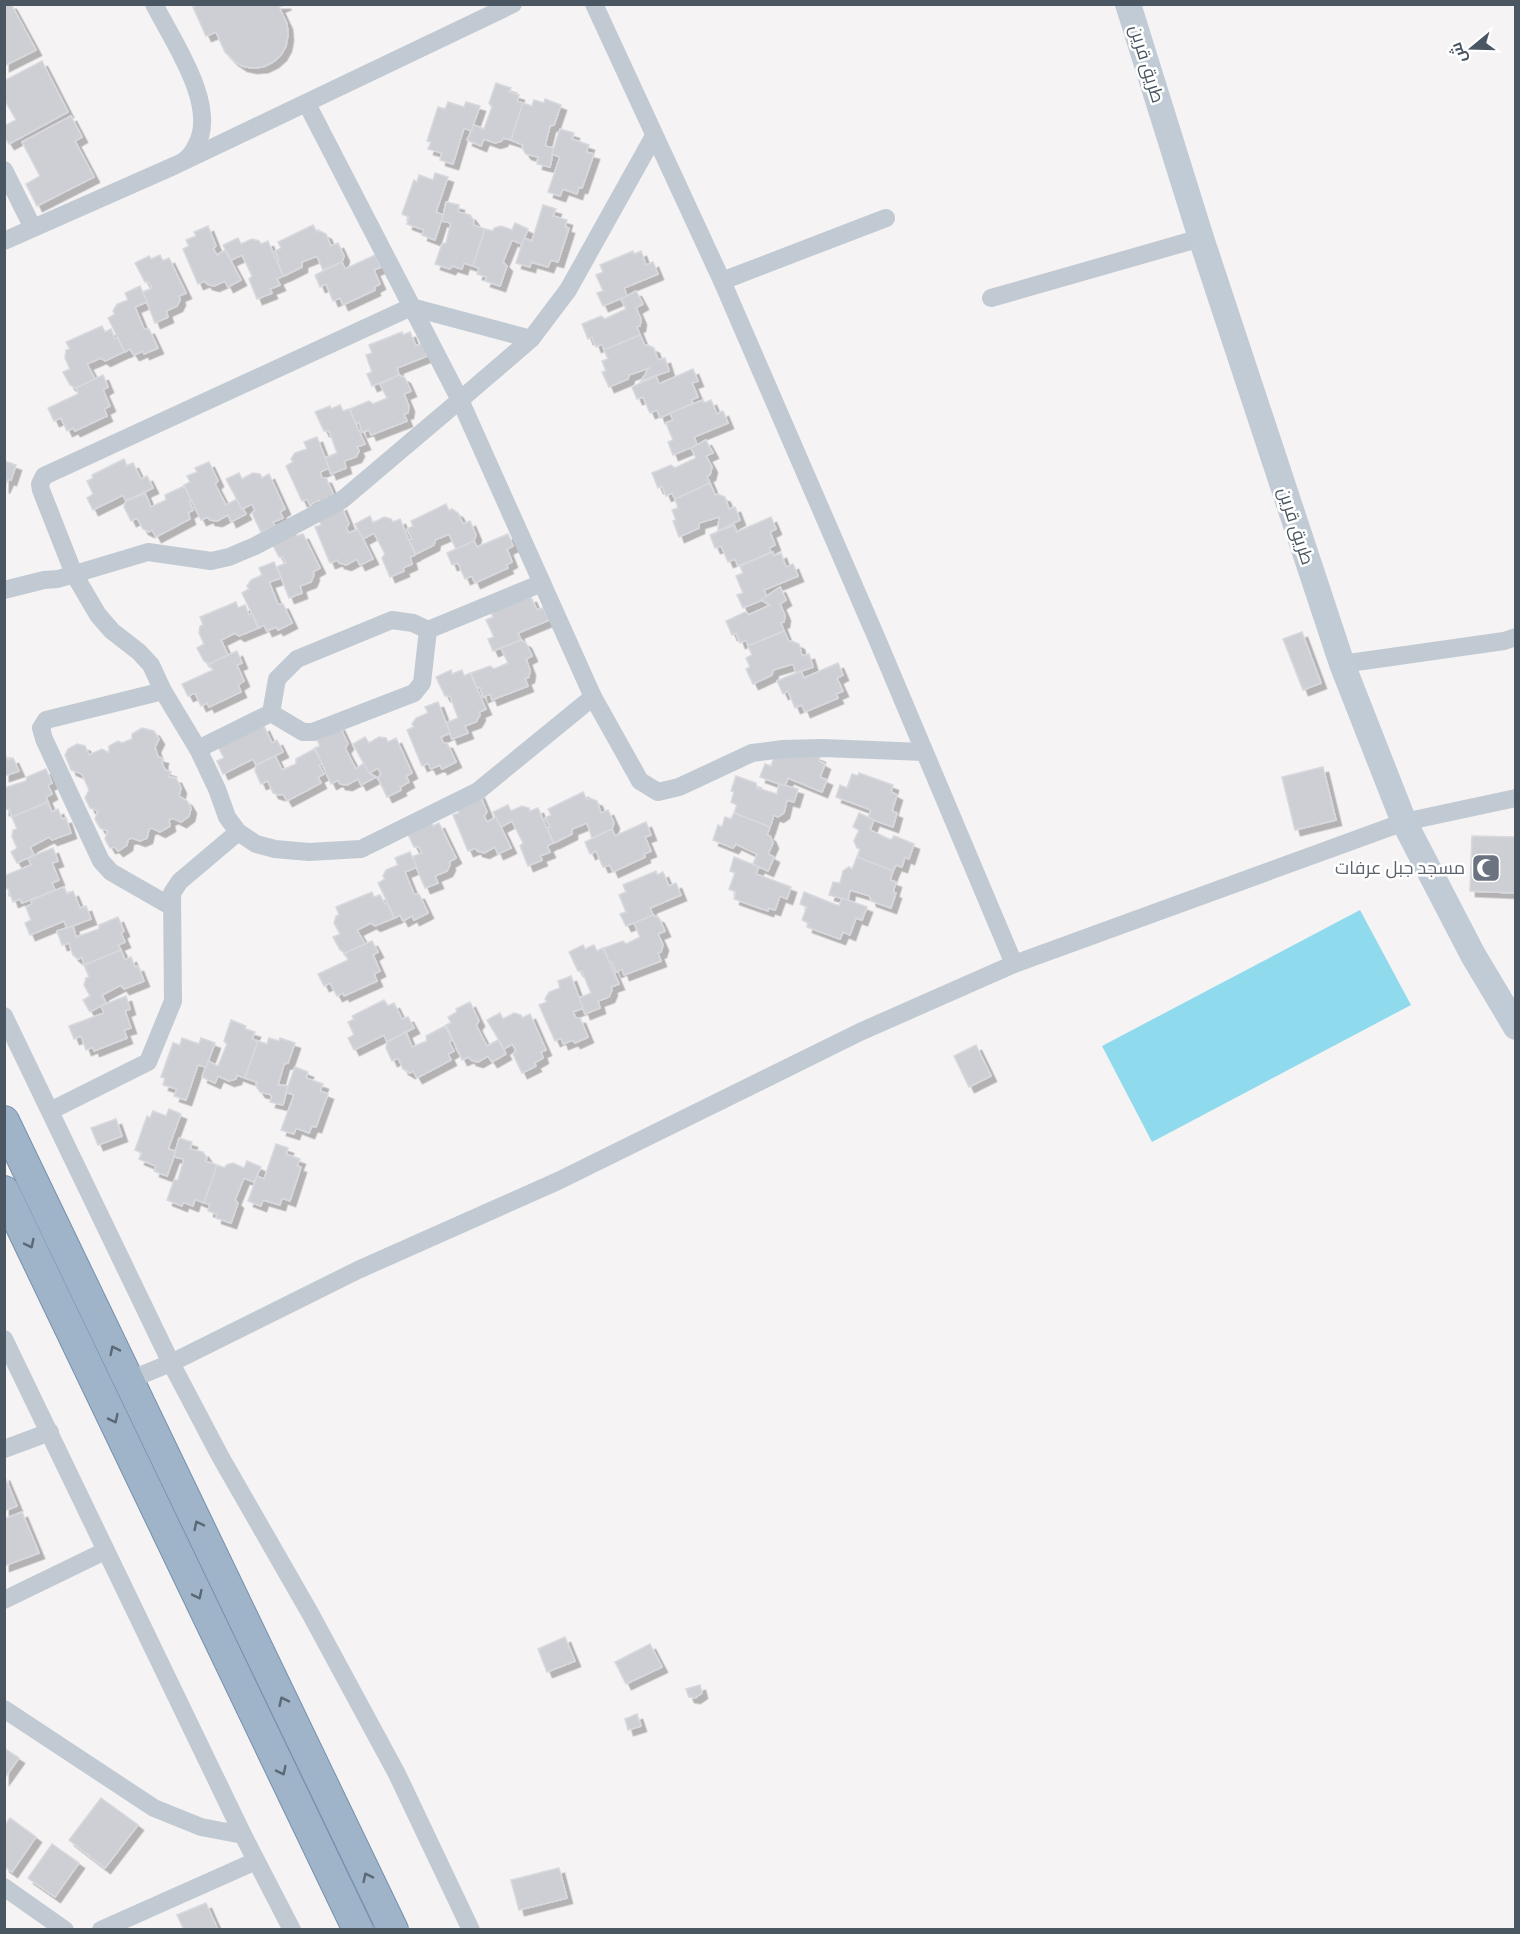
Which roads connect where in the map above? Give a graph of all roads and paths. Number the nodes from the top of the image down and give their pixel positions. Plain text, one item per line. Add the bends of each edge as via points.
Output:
1 (154, 4) edge
2 (513, 4) edge
3 (594, 4) edge
4 (1128, 4) edge
5 (308, 104) junction
6 (654, 136) junction
7 (176, 165) junction
8 (4, 170) edge
9 (886, 218) dead end
10 (33, 228) junction
11 (1201, 238) junction
12 (4, 241) edge
13 (722, 281) junction
14 (991, 298) dead end
15 (411, 307) junction
16 (531, 339) junction
17 (460, 400) junction
18 (74, 574) junction
19 (542, 583) junction
20 (4, 591) edge
21 (428, 630) junction
22 (1515, 637) edge
23 (1342, 664) junction
24 (163, 691) junction
25 (593, 697) junction
26 (271, 712) junction
27 (198, 749) junction
28 (924, 752) junction
29 (1515, 798) edge
30 (1404, 822) junction
31 (238, 832) junction
32 (172, 907) junction
33 (1014, 964) junction
34 (4, 1016) edge
35 (1515, 1027) edge
36 (50, 1111) junction
37 (4, 1121) edge
38 (4, 1191) edge
39 (4, 1339) edge
40 (171, 1363) junction
41 (129, 1380) junction
42 (50, 1432) junction
43 (4, 1449) edge
44 (105, 1551) junction
45 (4, 1600) edge
46 (4, 1708) edge
47 (243, 1835) junction
48 (256, 1861) junction
49 (4, 1887) edge
50 (65, 1929) edge
51 (101, 1929) edge
52 (292, 1929) edge
53 (358, 1929) edge
54 (393, 1929) edge
55 (471, 1929) edge

1 - 7 street via 201,103 203,123 199,141 190,157
2 - 5 street
3 - 6 street
4 - 11 main road, طريق قرين
5 - 7 street
5 - 15 street
6 - 13 street
6 - 16 street via 568,290
7 - 10 street
8 - 10 street
9 - 13 street
10 - 12 street
11 - 14 street
11 - 23 main road, طريق قرين
13 - 28 street
15 - 16 street
15 - 17 street
15 - 18 street via 44,477 41,490
16 - 17 street
17 - 18 street via 342,500 255,546 211,561 148,552
17 - 19 street
18 - 20 street
18 - 24 street via 98,615 112,632 140,652
19 - 21 street
19 - 25 street
21 - 26 street via 392,620 297,659 277,680
21 - 26 street via 422,683 414,693 313,732 303,732
22 - 23 street
23 - 30 main road, طريق قرين
24 - 27 street
24 - 32 street via 46,720 41,728 101,861 111,872
25 - 28 street via 640,781 658,792 679,787 752,753 822,748
25 - 31 street via 478,791 361,849 275,849 256,844
26 - 27 street
27 - 31 street via 227,818
28 - 33 street
29 - 30 street
30 - 33 street
30 - 35 main road, طريق قرين
31 - 32 street via 180,881 172,893
32 - 36 street via 173,1001 148,1062
33 - 40 street via 849,1037 558,1181 358,1270
34 - 36 street
36 - 40 street
41 -> 37 highway
38 -> 53 highway
39 - 42 street
40 - 41 street
40 - 55 street via 397,1774
54 -> 41 highway
42 - 43 street
42 - 44 street
44 - 45 street
44 - 47 street
46 - 47 street via 154,1808 201,1827
47 - 48 street
48 - 51 street
48 - 52 street
49 - 50 street

